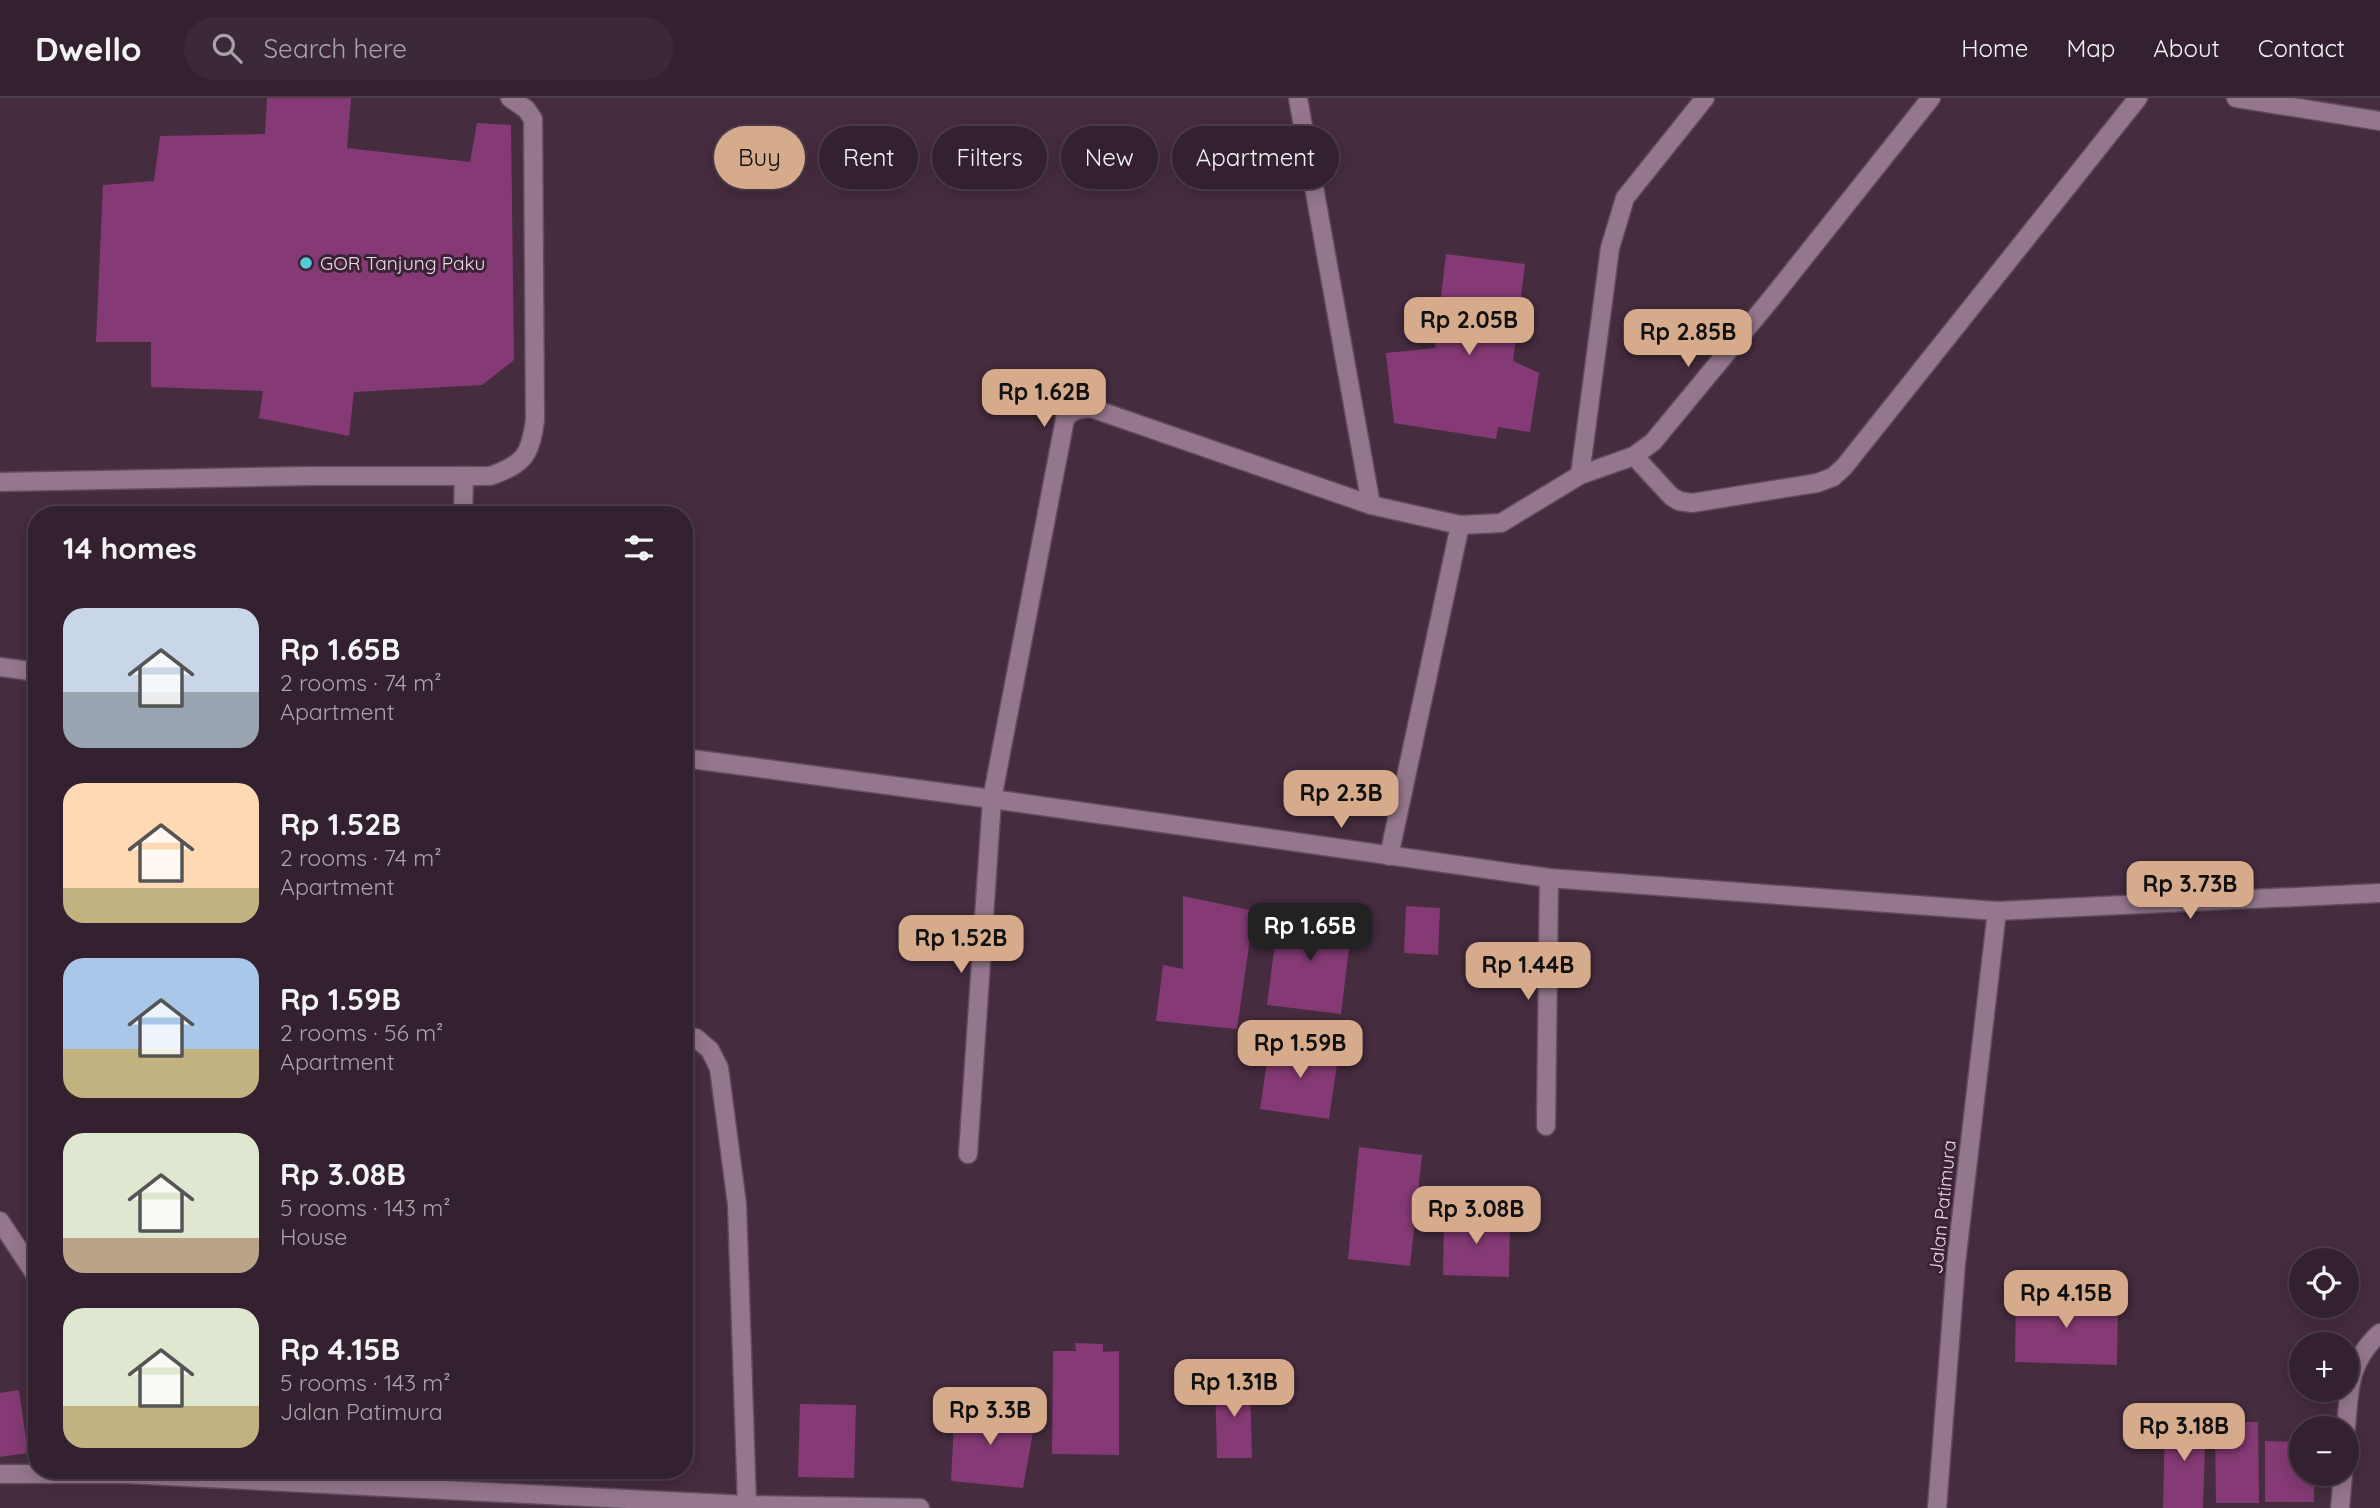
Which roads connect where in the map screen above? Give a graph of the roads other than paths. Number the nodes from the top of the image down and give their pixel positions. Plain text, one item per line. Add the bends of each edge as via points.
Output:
1 (510, 98) edge
2 (1298, 98) edge
3 (1705, 98) edge
4 (1931, 98) edge
5 (2138, 98) edge
6 (2236, 98) edge
7 (2380, 121) edge
8 (1634, 456) junction
9 (1580, 475) junction
10 (464, 476) junction
11 (0, 482) edge
12 (1371, 505) junction
13 (463, 506) edge
14 (1460, 525) junction
15 (0, 667) edge
16 (28, 671) edge
17 (693, 759) edge
18 (992, 799) junction
19 (1389, 856) junction
20 (1549, 878) junction
21 (2380, 893) edge
22 (1997, 911) junction
23 (693, 1038) edge
24 (1546, 1126) dead end
25 (968, 1154) dead end
26 (0, 1221) edge
27 (28, 1263) edge
28 (2380, 1333) edge
29 (2347, 1416) edge
30 (0, 1474) edge
31 (28, 1474) edge
32 (257, 1479) edge
33 (2342, 1486) edge
34 (747, 1505) junction
35 (920, 1508) edge
36 (1937, 1508) edge
37 (2340, 1508) edge

1 - 10 street via 533,119 535,420 530,448 513,468 490,476
2 - 12 street
3 - 9 street via 1625,198 1609,248
4 - 8 street via 1670,422
5 - 8 street via 1833,477 1692,503 1671,496
6 - 7 street
8 - 9 street
9 - 14 street via 1501,523
10 - 11 street
10 - 13 street
12 - 14 street
12 - 18 street via 1091,408 1070,413 1065,419
14 - 19 street
15 - 16 street
17 - 18 street
18 - 19 street
18 - 25 street
19 - 20 street
20 - 22 street
20 - 24 street
21 - 22 street
22 - 36 street, Jalan Patimura via 1956,1263
23 - 34 street via 710,1050 719,1068 737,1204
26 - 27 street
28 - 29 street via 2360,1356 2350,1378
30 - 31 street
32 - 34 street
33 - 37 street
34 - 35 street

